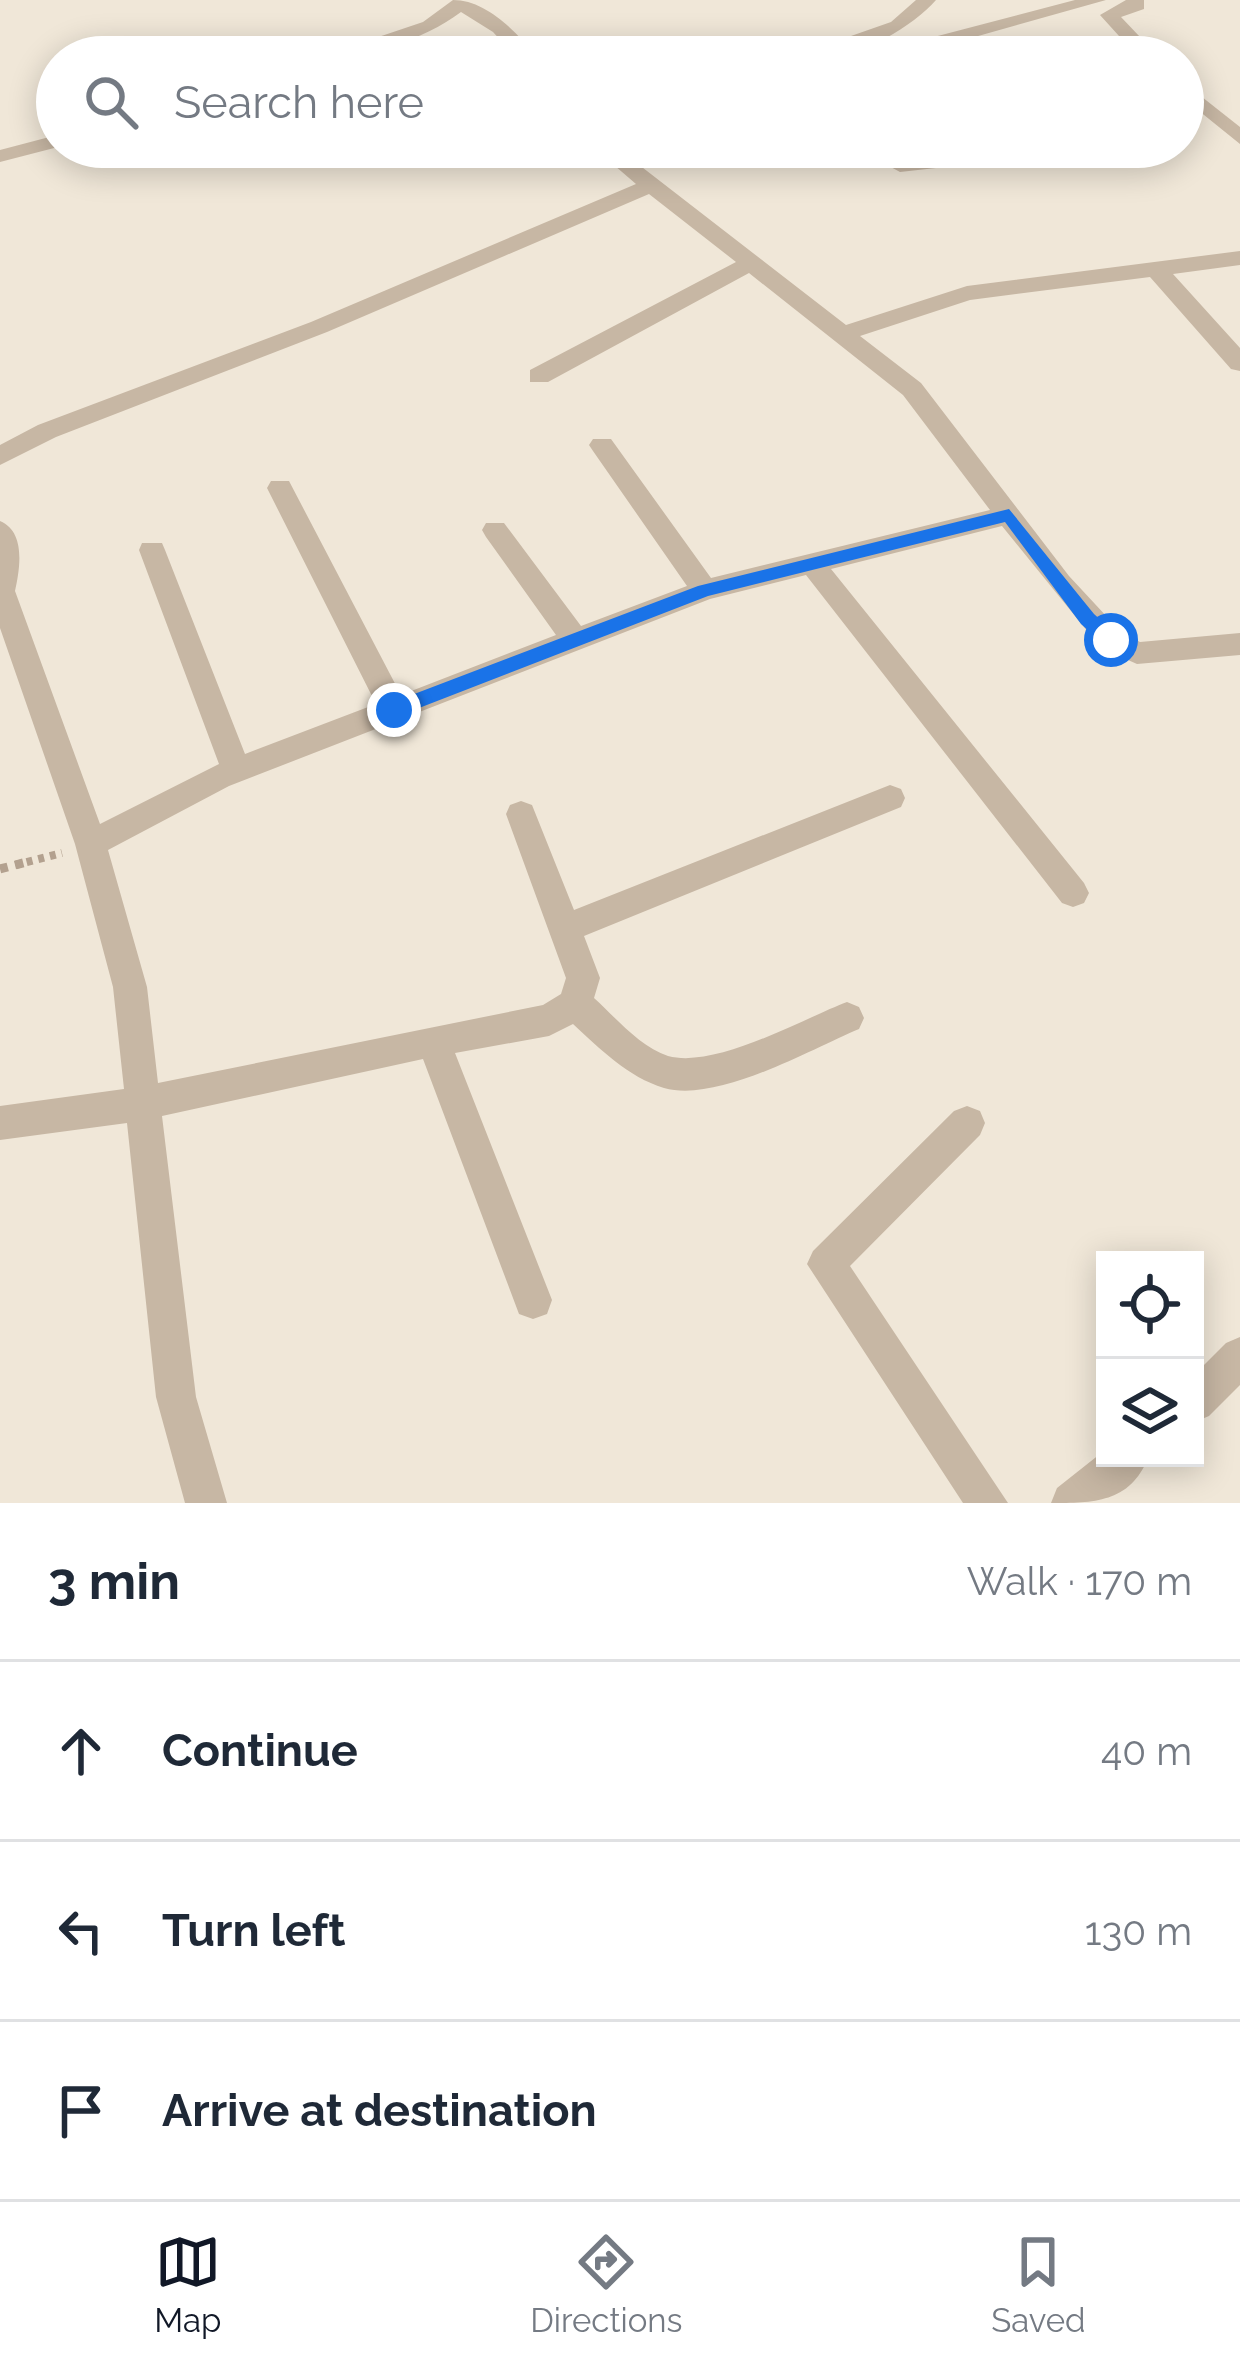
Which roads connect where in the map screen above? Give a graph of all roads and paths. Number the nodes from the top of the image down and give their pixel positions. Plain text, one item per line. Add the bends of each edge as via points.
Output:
1 (927, 0) edge
2 (1096, 0) edge
3 (1135, 0) edge
4 (464, 3) edge
5 (405, 36) edge
6 (507, 36) edge
7 (869, 36) edge
8 (959, 36) edge
9 (1129, 36) edge
10 (1204, 106) edge
11 (1240, 138) edge
12 (36, 147) edge
13 (0, 157) edge
14 (630, 168) edge
15 (651, 185) junction
16 (1240, 258) edge
17 (751, 263) junction
18 (1155, 268) junction
19 (846, 333) junction
20 (1240, 363) edge
21 (538, 376) dead end
22 (602, 445) dead end
23 (0, 456) edge
24 (280, 488) dead end
25 (1009, 515) junction
26 (495, 530) dead end
27 (0, 531) edge
28 (152, 550) dead end
29 (812, 564) junction
30 (705, 590) junction
31 (575, 640) junction
32 (1240, 644) edge
33 (394, 710) junction
34 (236, 770) junction
35 (890, 797) dead end
36 (521, 814) dead end
37 (91, 844) junction
38 (0, 869) edge
39 (1073, 892) dead end
40 (562, 930) junction
41 (575, 1004) junction
42 (847, 1018) dead end
43 (433, 1040) junction
44 (140, 1104) junction
45 (0, 1123) edge
46 (967, 1123) dead end
47 (533, 1300) dead end
48 (1240, 1357) edge
49 (1204, 1393) edge
50 (1117, 1467) edge
51 (206, 1503) edge
52 (987, 1503) edge
53 (1072, 1503) edge

1 - 7 street via 898,26
2 - 8 street
3 - 9 street via 1109,15
4 - 5 street
4 - 6 street
10 - 11 street
12 - 13 street
14 - 15 street
15 - 17 street
15 - 23 street
16 - 18 street
17 - 19 street
17 - 21 street
18 - 19 street via 968,293
18 - 20 street
19 - 25 street via 912,389
22 - 30 street
24 - 33 street
25 - 29 street
25 - 32 street via 1111,640 1137,653
26 - 31 street
27 - 37 street via 8,564 1,591
28 - 34 street
29 - 30 street
29 - 39 street
30 - 31 street
31 - 33 street
33 - 34 street
34 - 37 street
35 - 40 street
36 - 40 street
37 - 38 path
37 - 44 street via 130,987
40 - 41 street via 583,978
41 - 42 street via 668,1072 702,1074
41 - 43 street via 549,1020
43 - 44 street
43 - 47 street
44 - 45 street
44 - 51 street via 176,1397
46 - 52 street via 826,1264
48 - 49 street
50 - 53 street

